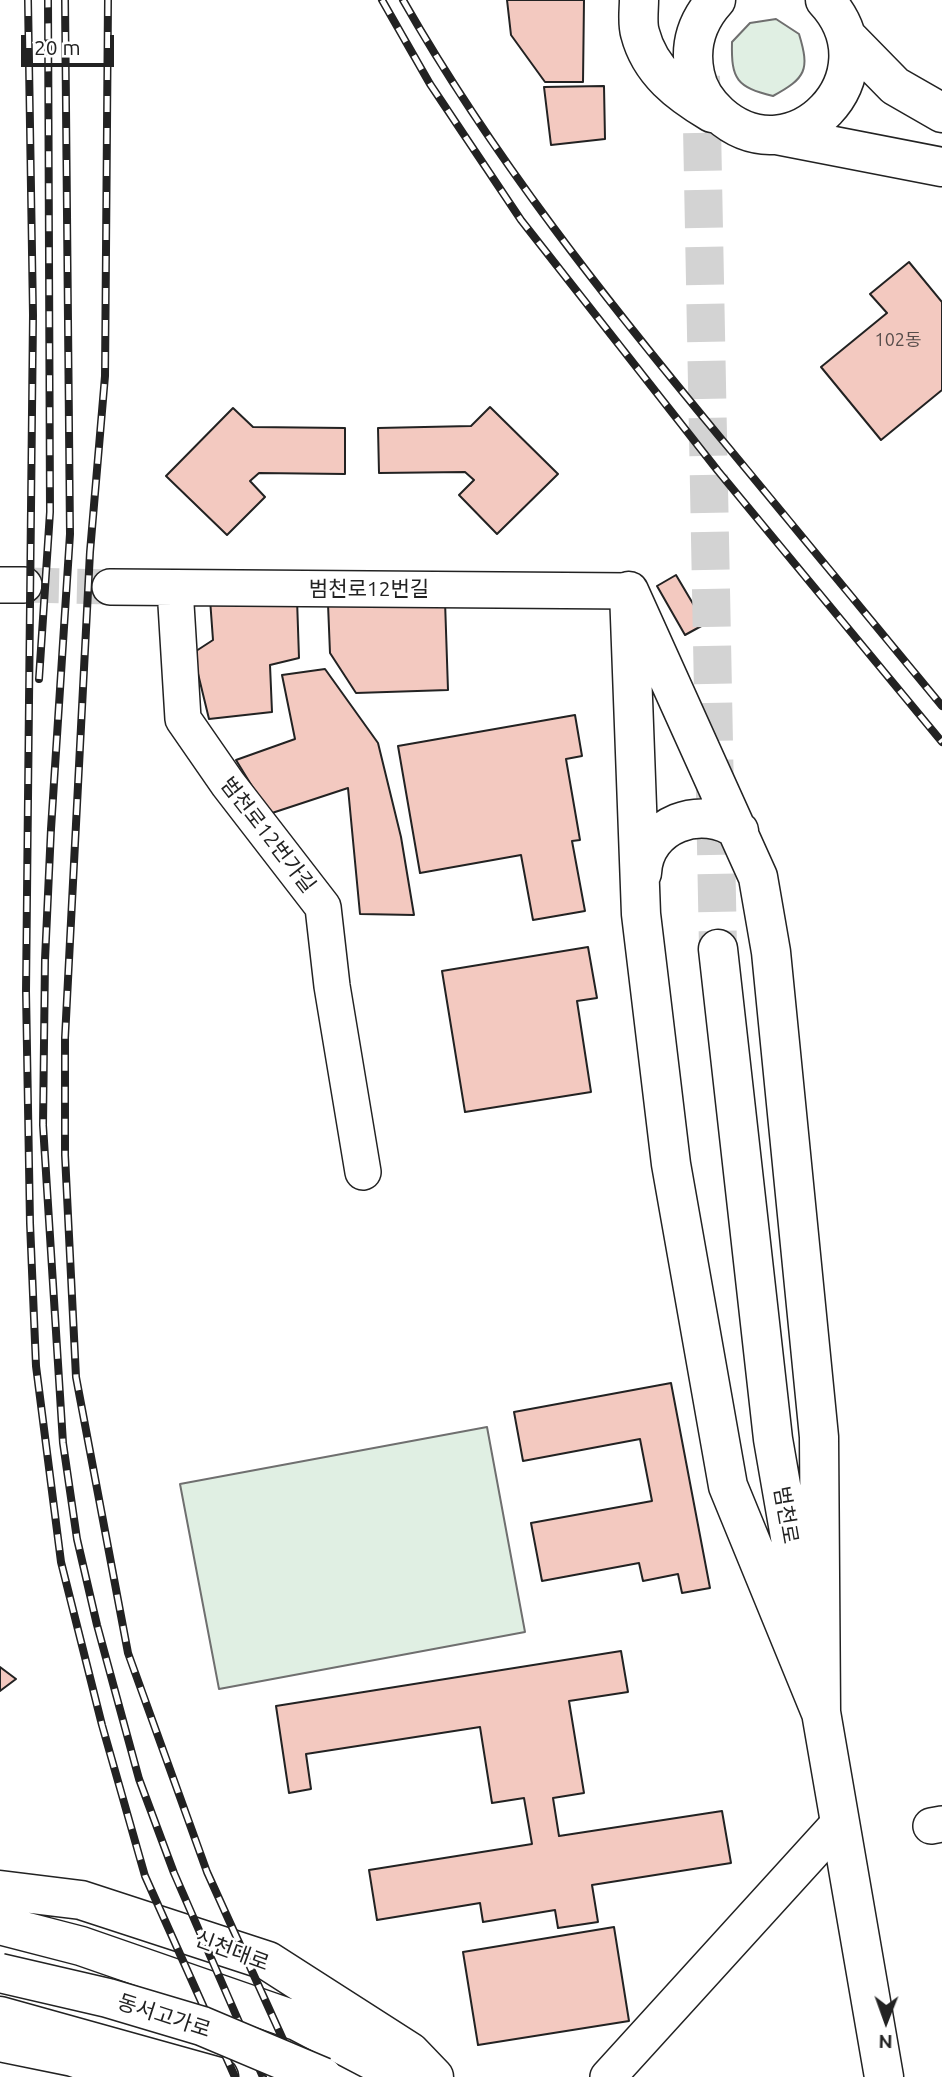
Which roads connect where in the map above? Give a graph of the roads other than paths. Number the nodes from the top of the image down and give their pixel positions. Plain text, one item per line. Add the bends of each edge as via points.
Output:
1 (639, 0) edge
2 (716, 0) edge
3 (839, 13) edge
4 (942, 113) edge
5 (727, 122) junction
6 (777, 135) junction
7 (942, 167) edge
8 (110, 587) tunnel mouth
9 (176, 588) junction
10 (629, 591) junction
11 (739, 831) junction
12 (641, 914) junction
13 (718, 948) tunnel mouth
14 (363, 1172) dead end
15 (821, 1713) junction
16 (840, 1822) junction
17 (0, 1890) edge
18 (0, 1925) edge
19 (0, 1973) edge
20 (0, 2015) edge
21 (0, 2042) edge
22 (131, 2077) edge
23 (219, 2077) edge
24 (323, 2077) edge
25 (404, 2077) edge
26 (434, 2077) edge
27 (608, 2077) edge
28 (884, 2077) edge

1 - 5 main road via 639,33 654,67 681,95
2 - 5 main road via 695,34 692,59 697,83 709,105
3 - 4 main road via 895,86
3 - 6 main road via 849,65 841,91 826,113 803,128
5 - 6 main road via 750,132
6 - 7 main road
8 - 9 street, 범천로12번길
9 - 10 street, 범천로12번길
9 - 14 street, 범천로12번가길 via 183,719 323,906
10 - 11 main road
10 - 12 main road
11 - 12 main road via 727,822 699,818 671,825 653,839 642,864
11 - 15 main road via 758,877 771,951 819,1437
12 - 15 main road via 671,1164 728,1486
13 - 15 main road, 범천로 via 773,1439
15 - 16 main road, 범천로
16 - 27 street
16 - 28 main road, 범천로
17 - 26 main road, 신천대로 via 81,1900 268,1961 410,2052
18 - 25 main road, 신천대로 via 80,1946 297,2021
19 - 24 main road, 동서고가로, bridge via 202,2026
20 - 23 main road, 동서고가로
21 - 22 main road via 73,2057

